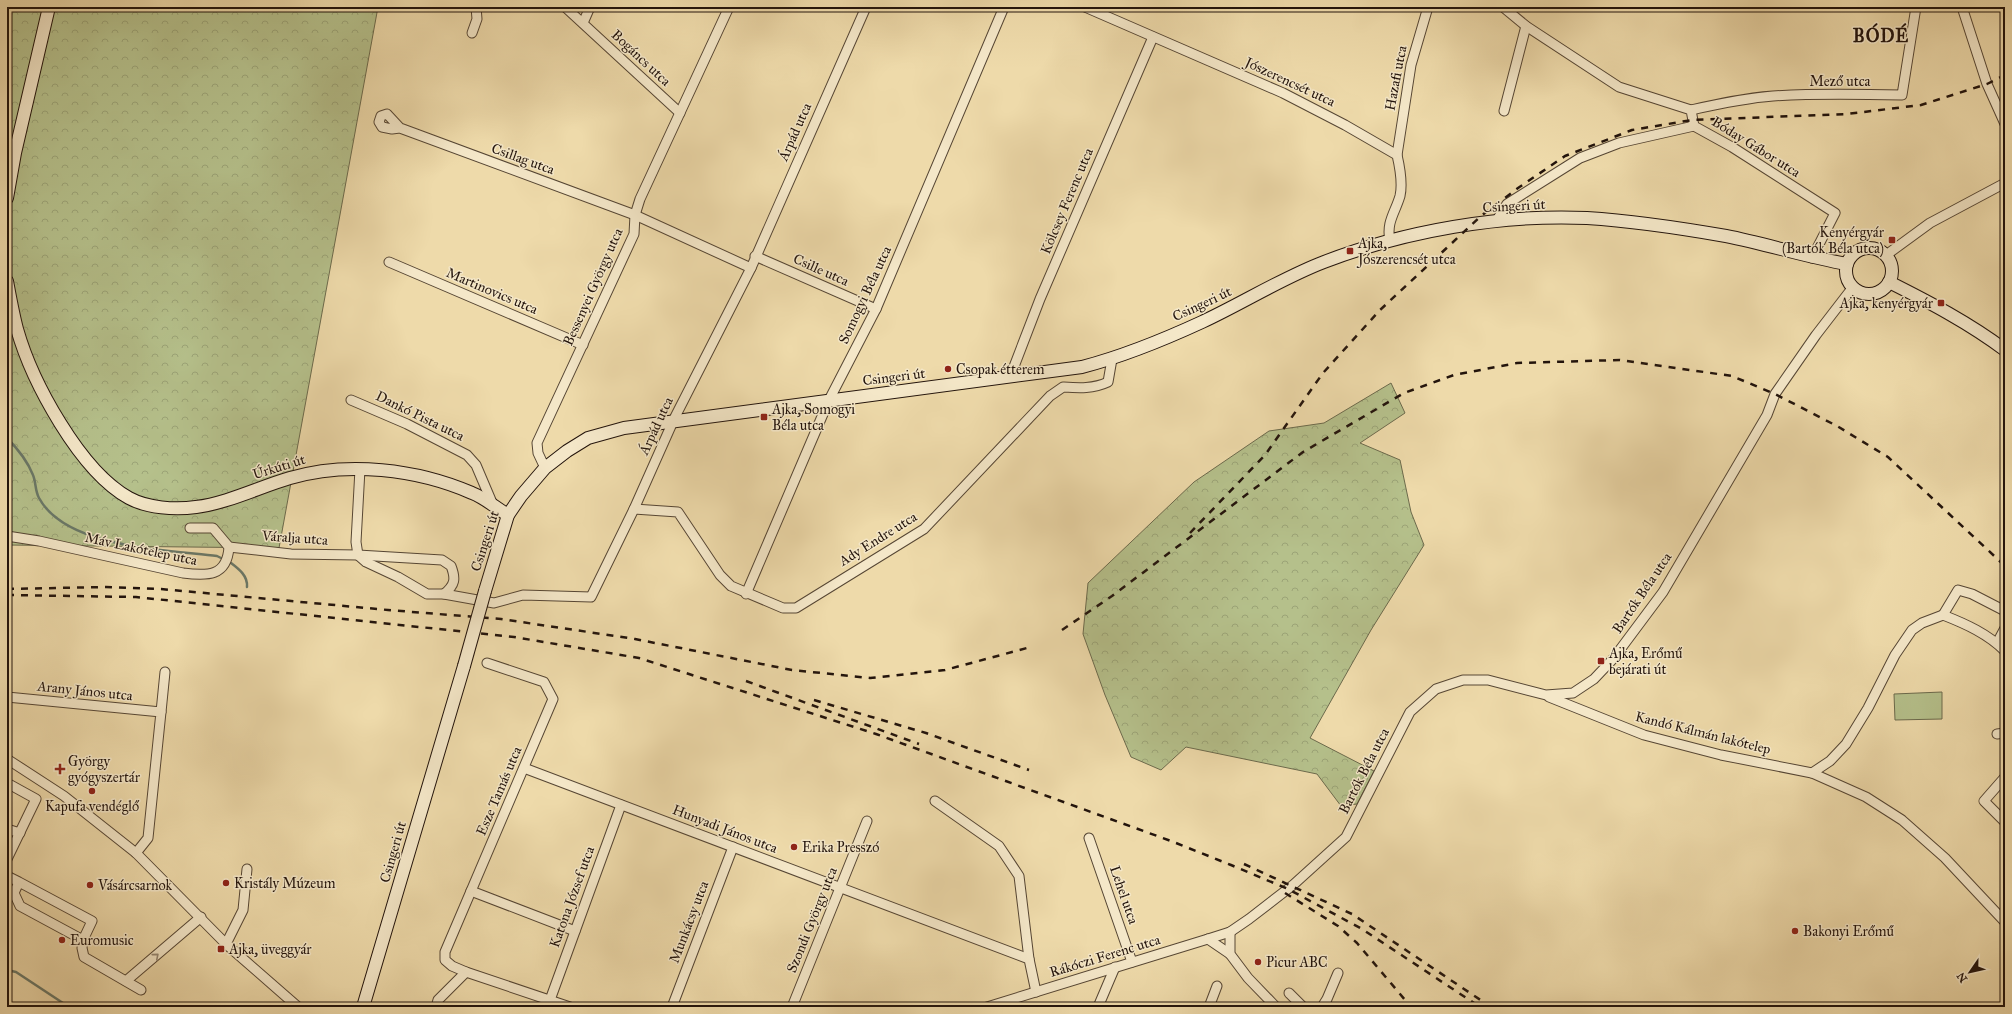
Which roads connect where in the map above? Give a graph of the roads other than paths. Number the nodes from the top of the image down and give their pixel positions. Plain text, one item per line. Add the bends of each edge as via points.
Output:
1 (49, 7) edge
2 (476, 7) edge
3 (565, 7) edge
4 (590, 7) edge
5 (729, 7) edge
6 (866, 7) edge
7 (1004, 7) edge
8 (1085, 7) edge
9 (1428, 7) edge
10 (1503, 7) edge
11 (1916, 7) edge
12 (1962, 7) edge
13 (583, 23) junction
14 (1526, 26) junction
15 (472, 33) dead end
16 (1153, 37) junction
17 (1691, 110) junction
18 (1504, 111) dead end
19 (680, 113) junction
20 (2005, 124) edge
21 (1694, 126) junction
22 (400, 128) dead end
23 (1397, 156) junction
24 (2005, 183) edge
25 (7, 198) edge
26 (635, 215) junction
27 (1497, 220) junction
28 (1390, 241) junction
29 (1884, 254) junction
30 (755, 256) junction
31 (1812, 258) junction
32 (390, 262) dead end
33 (1847, 264) junction
34 (751, 268) junction
35 (7, 282) edge
36 (1889, 282) junction
37 (1853, 287) junction
38 (876, 309) junction
39 (584, 345) junction
40 (2005, 350) edge
41 (1112, 359) junction
42 (1010, 377) junction
43 (351, 400) dead end
44 (829, 400) junction
45 (673, 422) junction
46 (360, 468) junction
47 (545, 468) junction
48 (493, 505) junction
49 (634, 509) junction
50 (508, 515) junction
51 (190, 528) dead end
52 (7, 536) edge
53 (230, 547) junction
54 (358, 555) junction
55 (444, 594) junction
56 (746, 594) junction
57 (2005, 611) edge
58 (1943, 615) junction
59 (2005, 628) edge
60 (1997, 643) junction
61 (2005, 651) edge
62 (487, 663) dead end
63 (165, 672) dead end
64 (1546, 695) junction
65 (7, 697) edge
66 (161, 712) junction
67 (7, 759) edge
68 (524, 768) junction
69 (1812, 773) junction
70 (2005, 777) edge
71 (7, 783) edge
72 (45, 784) junction
73 (36, 799) junction
74 (936, 801) dead end
75 (621, 805) junction
76 (867, 821) dead end
77 (2005, 822) edge
78 (7, 829) edge
79 (20, 833) junction
80 (1089, 838) dead end
81 (733, 847) junction
82 (136, 853) junction
83 (7, 859) edge
84 (247, 869) dead end
85 (7, 876) edge
86 (19, 882) junction
87 (841, 888) junction
88 (471, 891) junction
89 (201, 918) junction
90 (2005, 922) edge
91 (575, 931) junction
92 (1230, 932) junction
93 (1208, 939) junction
94 (84, 940) junction
95 (226, 944) junction
96 (1230, 954) junction
97 (1029, 959) junction
98 (1132, 962) junction
99 (1115, 967) junction
100 (466, 972) junction
101 (1338, 973) dead end
102 (126, 981) junction
103 (1217, 986) dead end
104 (141, 990) dead end
105 (1036, 992) junction
106 (1289, 993) dead end
107 (550, 1000) junction
108 (298, 1007) edge
109 (363, 1007) edge
110 (436, 1007) edge
111 (570, 1007) edge
112 (672, 1007) edge
113 (792, 1007) edge
114 (989, 1007) edge
115 (1098, 1007) edge
116 (1209, 1007) edge
117 (1276, 1007) edge
118 (1303, 1007) edge
119 (1322, 1007) edge

1 - 25 main road
2 - 15 street via 477,19
3 - 13 street, Bogáncs utca
4 - 13 street
5 - 19 street, Bessenyei György utca
6 - 30 street, Árpád utca
7 - 38 street, Somogyi Béla utca
8 - 16 street, Jószerencsét utca
9 - 23 street, Hazafi utca via 1411,65
10 - 14 street
11 - 17 street, Mező utca via 1902,95 1771,96
12 - 20 street via 1987,84
13 - 19 street, Bogáncs utca
14 - 17 street via 1619,87
14 - 18 street
16 - 23 street, Jószerencsét utca via 1283,93
16 - 42 street, Kölcsey Ferenc utca via 1040,299
17 - 21 street, Bóday Gábor utca
19 - 26 street, Bessenyei György utca
21 - 27 street via 1619,143 1580,158 1508,204
21 - 31 street, Bóday Gábor utca via 1732,147 1835,213
22 - 26 street, Csillag utca
23 - 28 street via 1401,174 1400,195 1390,219
24 - 29 street via 1930,223
26 - 34 street
26 - 39 street, Bessenyei György utca via 634,234
27 - 28 main road, Csingeri út
27 - 31 main road, Csingeri út via 1586,218 1657,225 1728,237
28 - 41 main road, Csingeri út via 1324,262 1201,322
29 - 33 main road via 1874,249 1863,249 1853,255
29 - 36 main road via 1892,270
30 - 34 street, Árpád utca
30 - 38 street, Csille utca
31 - 33 main road, Csingeri út
32 - 39 street, Martinovics utca
33 - 37 main road via 1847,277
34 - 45 street, Árpád utca
35 - 46 main road, Úrkúti út via 17,330 35,377 75,446 99,476 131,499 164,508 196,508 312,472
36 - 37 main road via 1884,288 1872,294 1865,294
36 - 40 main road via 1944,310
37 - 64 street, Bartók Béla utca via 1775,394 1767,414 1667,586 1636,630 1594,679 1573,693
38 - 44 street, Somogyi Béla utca
39 - 47 street, Bessenyei György utca via 537,443 538,453
41 - 42 main road, Csingeri út via 1082,367
41 - 56 street, Ady Endre utca via 1108,382 1082,388 1063,387 1050,396 924,529 899,546 848,574 796,608 783,608
42 - 44 main road, Csingeri út
43 - 48 street, Dankó Pista utca via 407,424 467,455 476,465
44 - 45 main road, Csingeri út
44 - 56 street, Somogyi Béla utca
45 - 47 main road, Csingeri út via 624,428 588,438
45 - 49 street, Árpád utca
46 - 48 main road, Úrkúti út via 398,472 447,484 473,493
46 - 54 street via 356,542
47 - 50 main road, Csingeri út
48 - 50 main road, Úrkúti út
49 - 55 street, Árpád utca via 591,597 523,595 494,603
49 - 56 street, Ady Endre utca via 678,512 720,575 731,586
50 - 109 main road, Csingeri út, bridge
51 - 53 street via 212,528
52 - 53 street, Máv Lakótelep utca via 201,576 211,574 224,566
53 - 54 street, Váralja utca via 291,554
54 - 55 street via 366,562 427,594
54 - 55 street, Váralja utca via 442,560 451,566 455,581
57 - 58 street via 1972,594 1958,590
58 - 60 street via 1970,626
58 - 69 street via 1912,630 1895,655 1846,744 1830,761
59 - 60 street
60 - 61 street
62 - 68 street, Esze Tamás utca via 544,682 553,699
63 - 66 street
64 - 69 street, Kandó Kálmán lakótelep via 1644,735 1721,755
64 - 92 street, Bartók Béla utca via 1488,680 1463,680 1436,689 1410,712 1346,837 1284,893
65 - 66 street, Arany János utca
66 - 82 street via 148,838
67 - 72 street
68 - 75 street, Hunyadi János utca
68 - 88 street, Esze Tamás utca
69 - 90 street, Kandó Kálmán lakótelep via 1866,797 1902,820 1945,858
70 - 77 street via 1984,801
71 - 73 street
72 - 73 street
72 - 82 street
73 - 79 street
74 - 97 street via 999,846 1019,876
75 - 81 street, Hunyadi János utca
75 - 91 street, Katona József utca
76 - 87 street, Szondi György utca
78 - 79 street
79 - 83 street
80 - 98 street, Lehel utca
81 - 87 street, Hunyadi János utca
81 - 112 street, Munkácsy utca
82 - 89 street
84 - 95 street via 243,910
85 - 86 street
86 - 94 street via 14,894 20,906
86 - 94 street via 92,921
87 - 97 street, Hunyadi János utca
87 - 113 street, Szondi György utca
88 - 91 street
88 - 100 street, Esze Tamás utca via 445,952 445,960
89 - 95 street
102 -> 89 street
91 - 107 street, Katona József utca
92 - 93 street, Rákóczi Ferenc utca
92 - 96 street
93 - 96 street
93 - 98 street, Rákóczi Ferenc utca
94 - 102 street via 84,957
95 - 108 street
96 - 117 street via 1248,978
97 - 105 street
98 - 99 street, Rákóczi Ferenc utca
99 - 105 street, Rákóczi Ferenc utca
99 - 115 street
100 - 107 street
100 - 110 street via 438,1000
101 - 119 street
102 - 104 street
103 - 116 street
105 - 114 street, Rákóczi Ferenc utca
106 - 118 street
107 - 111 street

